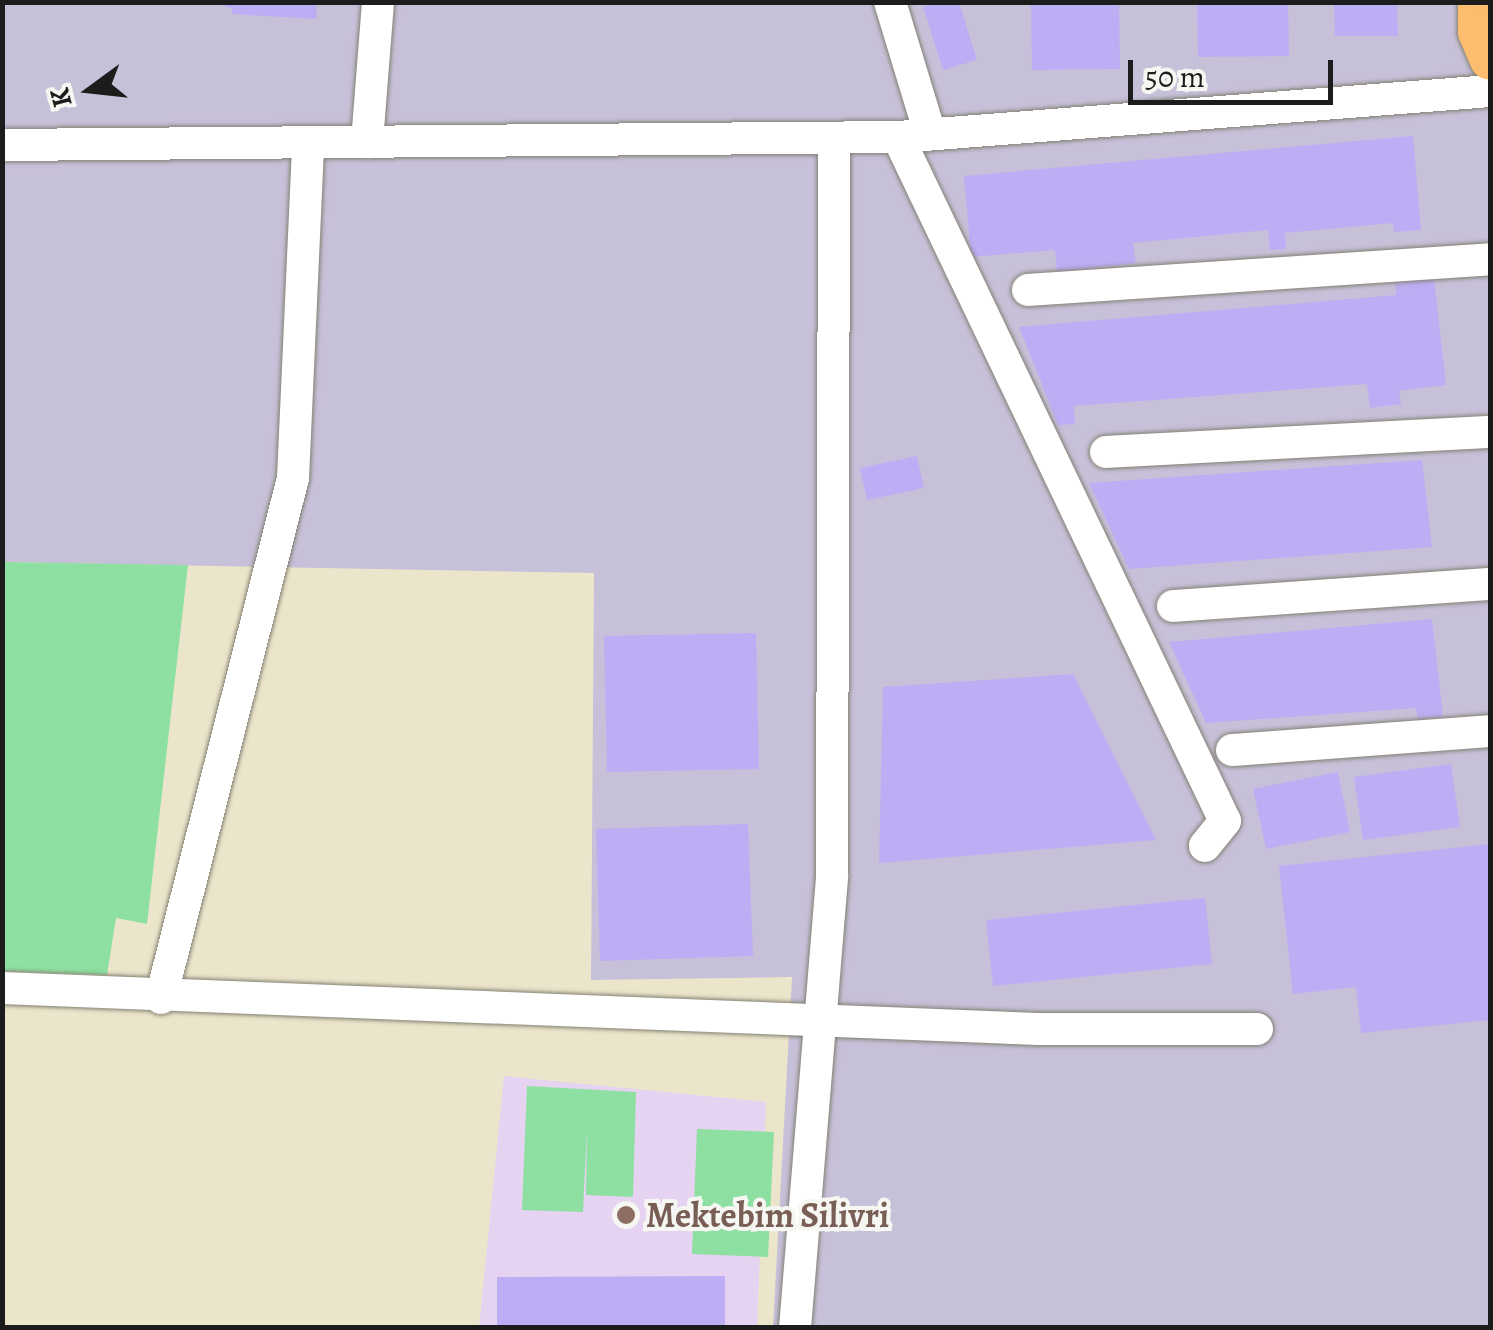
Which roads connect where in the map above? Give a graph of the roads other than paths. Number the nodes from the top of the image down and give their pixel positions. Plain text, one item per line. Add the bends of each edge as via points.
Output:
1 (378, 2) edge
2 (890, 2) edge
3 (1478, 2) edge
4 (1490, 60) edge
5 (1490, 91) edge
6 (914, 136) junction
7 (834, 138) junction
8 (308, 142) junction
9 (367, 142) junction
10 (2, 144) edge
11 (1490, 259) edge
12 (1028, 290) dead end
13 (1490, 432) edge
14 (1106, 452) dead end
15 (1490, 584) edge
16 (1173, 606) dead end
17 (1490, 731) edge
18 (1232, 750) dead end
19 (1205, 846) dead end
20 (2, 988) edge
21 (162, 998) junction
22 (819, 1017) junction
23 (1258, 1029) dead end
24 (795, 1328) edge

1 - 9 street
2 - 6 street
3 - 4 main road via 1478,32
5 - 6 street
6 - 7 street
6 - 19 street via 1225,821
7 - 9 street
7 - 22 street via 832,877
8 - 9 street
8 - 10 street
8 - 21 street via 293,478
11 - 12 street
13 - 14 street
15 - 16 street
17 - 18 street
20 - 21 street
21 - 22 street
22 - 23 street via 1038,1030
22 - 24 street

